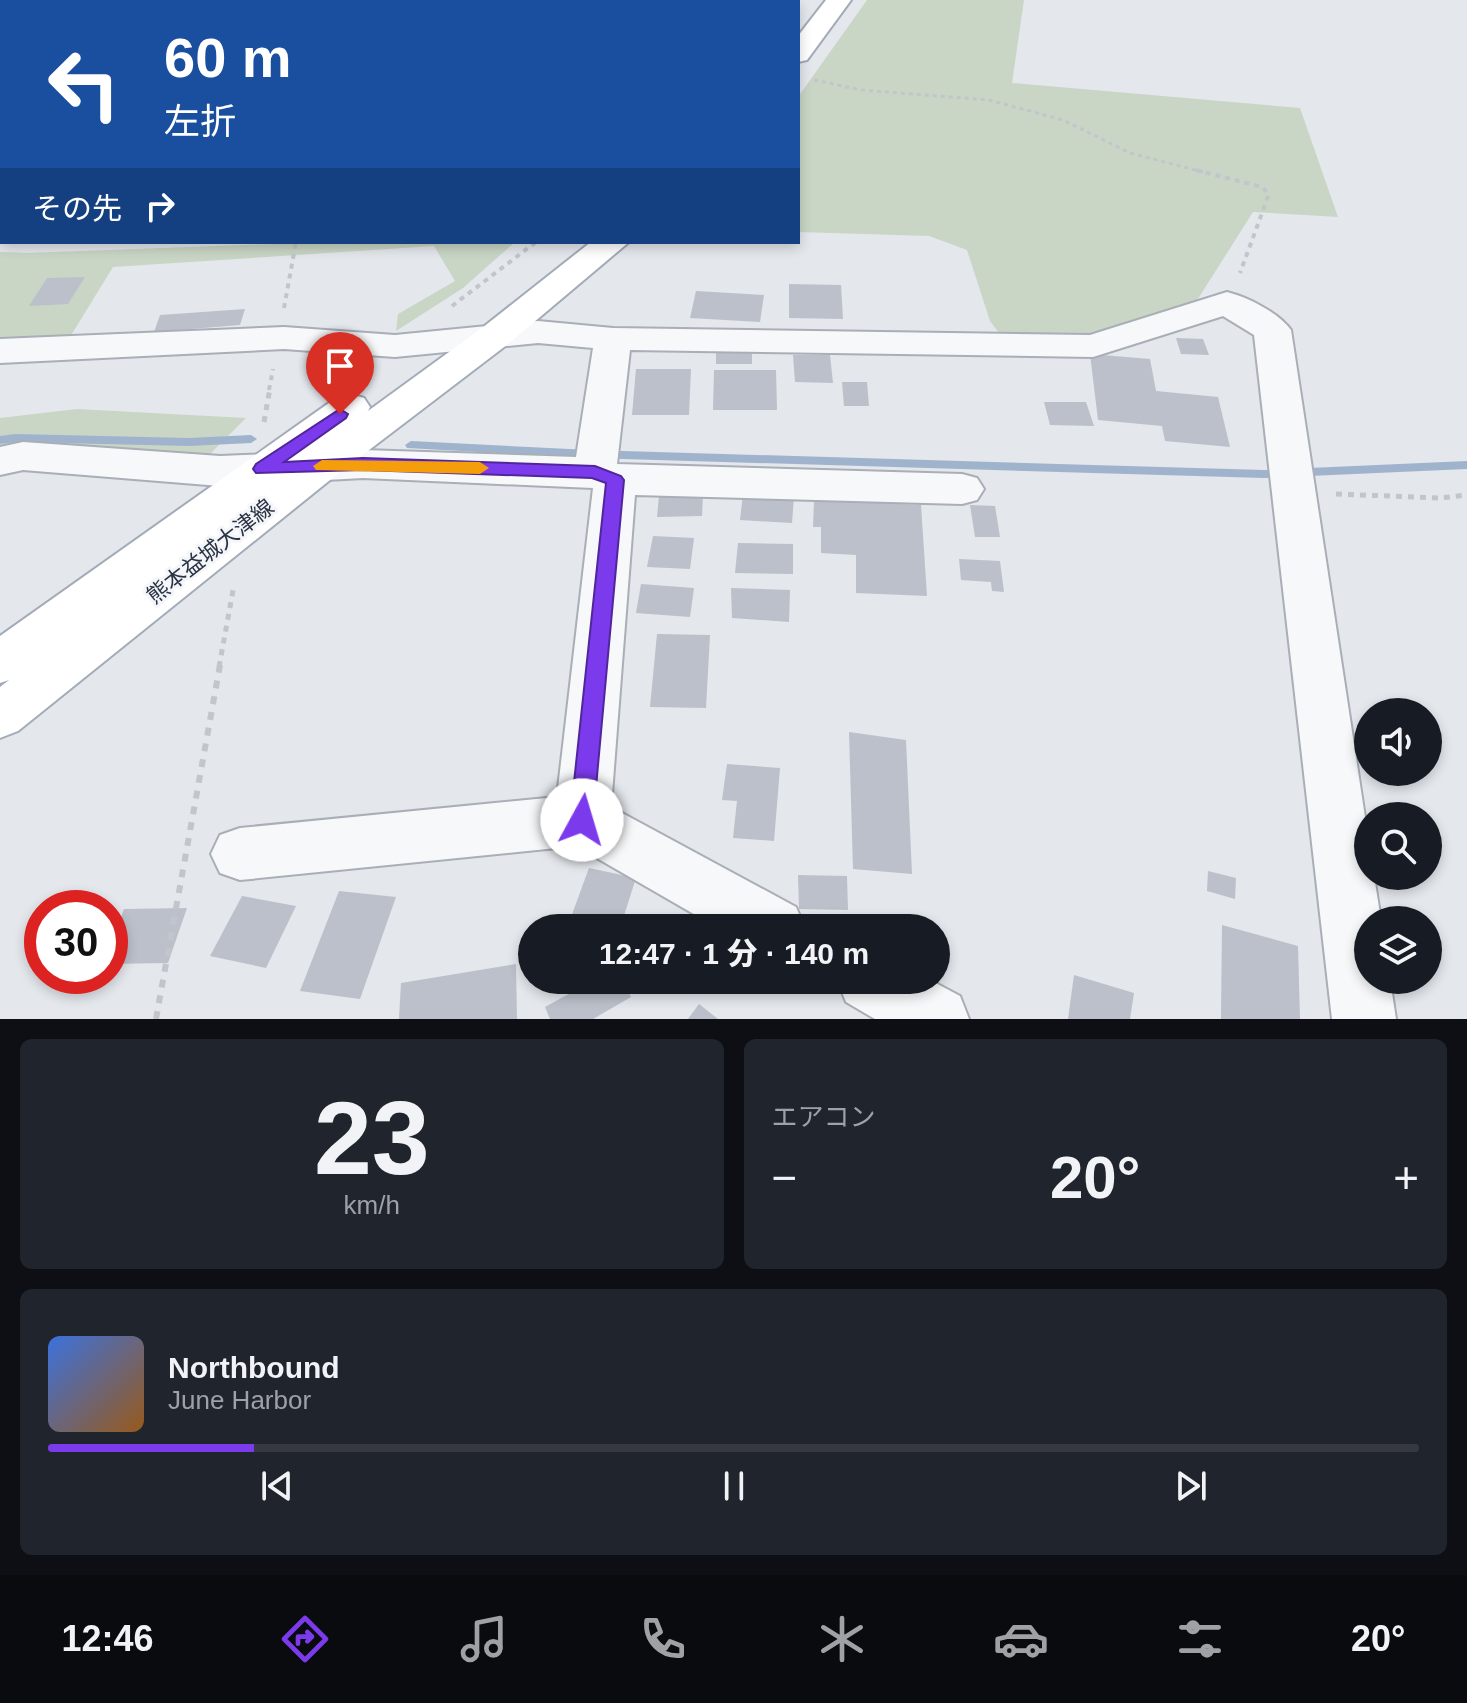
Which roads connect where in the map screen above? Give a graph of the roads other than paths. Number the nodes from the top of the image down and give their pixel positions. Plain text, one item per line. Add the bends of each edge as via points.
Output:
1 (839, 0) edge
2 (800, 66) edge
3 (563, 244) edge
4 (610, 244) edge
5 (495, 336) junction
6 (613, 339) junction
7 (443, 341) junction
8 (0, 351) edge
9 (262, 448) junction
10 (0, 461) edge
11 (601, 463) junction
12 (320, 466) junction
13 (962, 489) dead end
14 (0, 663) edge
15 (0, 716) edge
16 (582, 820) junction
17 (240, 854) dead end
18 (750, 914) edge
19 (893, 994) edge
20 (937, 1019) edge
21 (1364, 1019) edge

1 - 2 main road
3 - 7 main road, 熊本益城大津線
4 - 5 main road, 熊本益城大津線
5 - 6 street via 538,332
5 - 7 street
5 - 12 main road, 熊本益城大津線
6 - 11 street
6 - 21 street via 1093,346 1227,303 1272,330
7 - 8 street via 395,346 284,338
7 - 9 main road, 熊本益城大津線
9 - 10 street via 220,471 23,456
9 - 12 street
9 - 14 main road, 熊本益城大津線
11 - 12 street
11 - 13 street
11 - 16 street
12 - 15 main road, 熊本益城大津線
16 - 17 street
16 - 18 street
19 - 20 street

